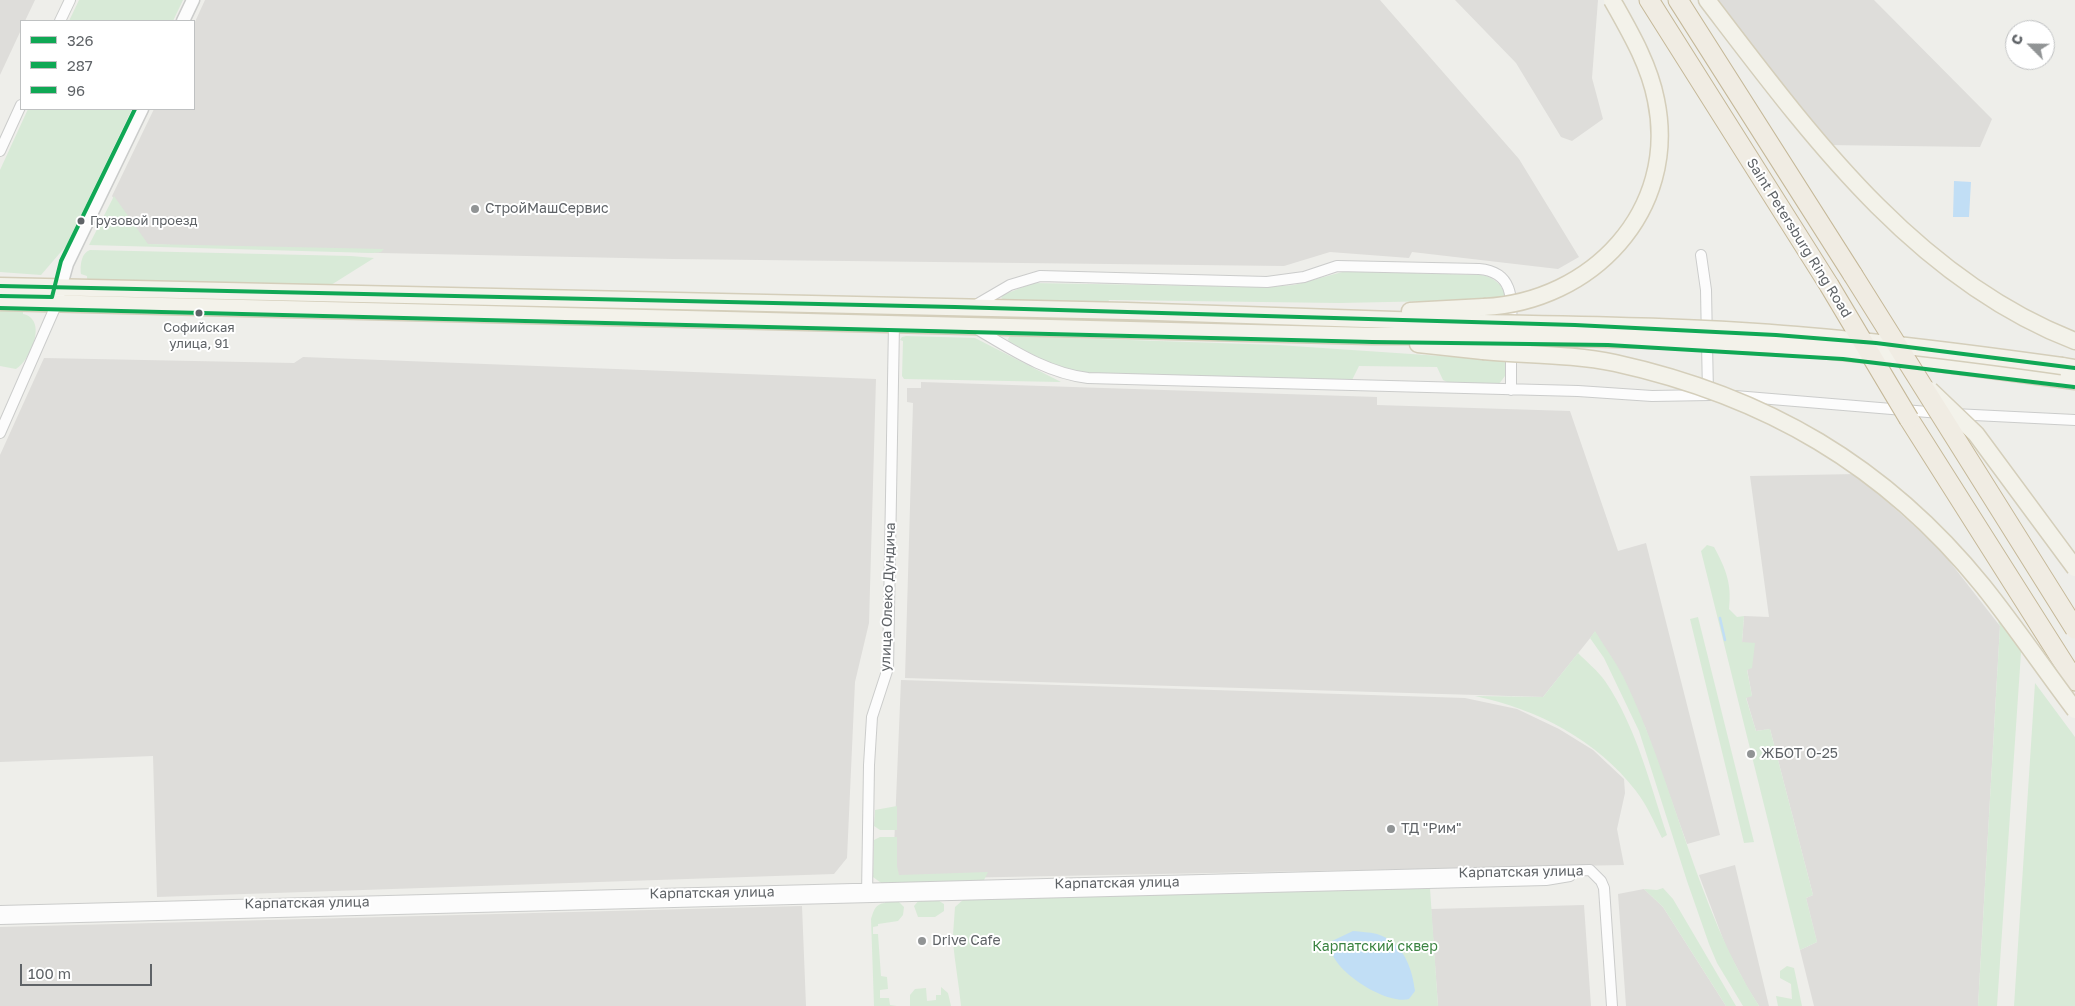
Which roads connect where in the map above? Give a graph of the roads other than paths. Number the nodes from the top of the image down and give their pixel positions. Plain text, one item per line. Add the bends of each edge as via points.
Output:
1 (70, 0) edge
2 (194, 0) edge
3 (1612, 0) edge
4 (1649, 0) edge
5 (1678, 0) edge
6 (1707, 0) edge
7 (60, 20) edge
8 (184, 20) edge
9 (20, 107) edge
10 (142, 110) edge
11 (0, 151) edge
12 (1701, 255) dead end
13 (0, 286) edge
14 (58, 295) junction
15 (0, 302) edge
16 (972, 308) junction
17 (894, 324) junction
18 (972, 326) junction
19 (1483, 329) junction
20 (2075, 341) edge
21 (2075, 368) edge
22 (2002, 372) junction
23 (2075, 381) edge
24 (1923, 383) junction
25 (1511, 390) junction
26 (2075, 390) edge
27 (1708, 395) junction
28 (2075, 420) edge
29 (0, 433) edge
30 (2075, 568) edge
31 (2075, 629) edge
32 (2075, 681) edge
33 (2075, 710) edge
34 (867, 893) junction
35 (0, 911) edge
36 (0, 919) edge
37 (1612, 1006) edge

1 - 7 street
2 - 8 street
3 - 19 main road, bridge via 1650,75 1656,102 1660,129 1658,158 1645,201 1633,225 1604,261 1542,297 1517,303
4 - 32 highway, Saint Petersburg Ring Road, bridge via 1829,285 1946,480
5 - 24 highway, Saint Petersburg Ring Road, bridge
6 - 20 main road via 1854,181 1914,242 1970,287 2000,306
9 - 11 street
10 - 14 street via 67,264
12 - 27 street via 1706,290
13 - 14 main road
14 - 15 main road
14 - 16 main road
14 - 17 main road
14 - 29 street
16 - 19 main road via 1373,318 1407,312
16 - 25 street via 1010,284 1040,276 1268,282 1304,277 1337,266 1488,270 1508,284 1512,294
17 - 18 main road
17 - 34 street, улица Олеко Дундича via 888,668 872,717
18 - 19 main road via 1372,336
18 - 25 street via 1045,367 1088,378
19 - 21 main road, bridge via 1702,328 1929,348
19 - 22 main road, bridge via 1776,345 1932,361
19 - 33 main road, bridge via 1713,390 1802,430 1841,454 1877,480 1955,554 1983,586
22 - 23 main road
22 - 26 main road
24 - 30 main road, bridge via 1976,434
24 - 31 highway, Saint Petersburg Ring Road, bridge
25 - 27 street
27 - 28 street
34 - 35 street, Карпатская улица
34 - 36 street, Карпатская улица
34 - 37 street, Карпатская улица via 1546,880 1596,875 1604,888

